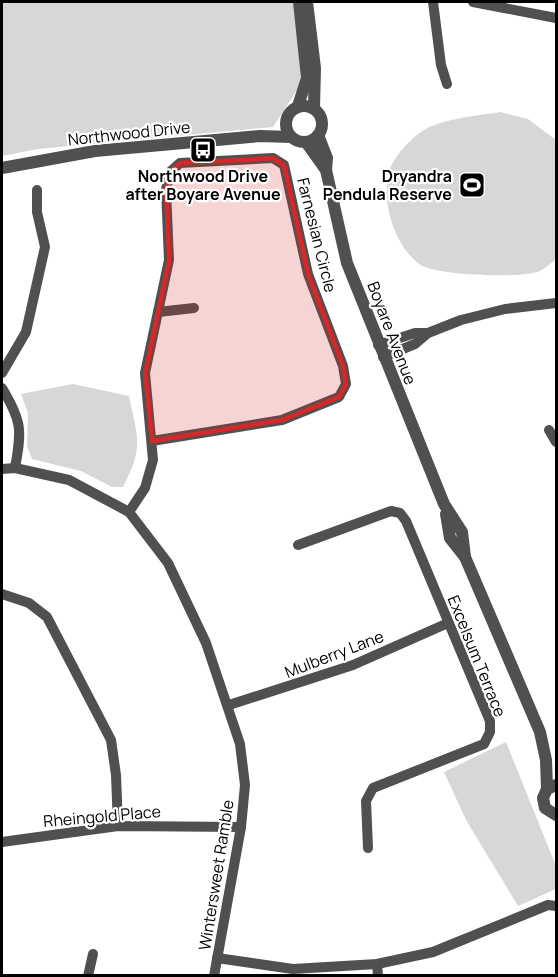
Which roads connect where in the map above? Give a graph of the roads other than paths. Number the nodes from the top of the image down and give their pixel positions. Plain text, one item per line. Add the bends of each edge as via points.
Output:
1 (298, 2) edge
2 (307, 2) edge
3 (433, 2) edge
4 (472, 2) edge
5 (556, 18) edge
6 (447, 84) dead end
7 (298, 106) junction
8 (314, 108) junction
9 (286, 122) junction
10 (318, 135) junction
11 (260, 136) junction
12 (291, 137) junction
13 (306, 142) junction
14 (2, 168) edge
15 (326, 170) junction
16 (38, 190) dead end
17 (556, 303) edge
18 (194, 308) dead end
19 (158, 312) junction
20 (428, 333) junction
21 (378, 345) junction
22 (383, 357) junction
23 (2, 373) edge
24 (2, 388) edge
25 (549, 430) dead end
26 (152, 441) junction
27 (556, 442) edge
28 (2, 468) edge
29 (15, 468) junction
30 (129, 512) junction
31 (298, 545) dead end
32 (2, 594) edge
33 (448, 623) junction
34 (229, 705) junction
35 (546, 760) junction
36 (556, 778) edge
37 (552, 787) edge
38 (556, 817) edge
39 (118, 826) junction
40 (241, 827) junction
41 (2, 842) edge
42 (368, 848) dead end
43 (556, 906) edge
44 (93, 954) dead end
45 (217, 958) junction
46 (376, 964) junction
47 (88, 975) edge
48 (214, 975) edge
49 (378, 975) edge

1 - 7 street via 307,78
2 - 8 street via 315,68
3 - 6 street
4 - 5 street
7 - 8 street
7 - 9 street
8 - 10 street via 322,122
9 - 11 street, Northwood Drive
9 - 12 street
10 - 13 street
10 - 15 street, Boyare Avenue via 327,158
11 - 12 street, Northwood Drive
11 - 14 street, Northwood Drive via 95,151
12 - 13 street
13 - 15 street, Boyare Avenue
15 - 21 street, Boyare Avenue via 347,263
16 - 23 street via 37,213 45,247 26,332
17 - 20 street via 505,309
18 - 19 street
19 - 26 street, Farnesian Circle via 145,373
19 - 26 street, Farnesian Circle via 169,260 166,189 171,171 180,163 273,158 284,165 308,274 343,366 346,384 339,397 282,420
20 - 21 street via 415,333
20 - 22 street via 415,344
21 - 22 street, Boyare Avenue
22 - 35 street, Boyare Avenue via 444,504 450,538 465,557 540,732
24 - 29 street via 17,414 21,439
25 - 27 street
26 - 30 street, Farnesian Circle via 153,460 145,488
28 - 29 street, Wintersweet Ramble
29 - 30 street, Wintersweet Ramble via 69,480
30 - 34 street, Wintersweet Ramble via 168,563 206,643
31 - 33 street, Excelsum Terrace via 391,511 400,513
32 - 39 street via 29,603 47,617 111,740
33 - 34 street, Mulberry Lane via 353,665
33 - 42 street, Excelsum Terrace via 490,721 490,732 484,744 373,788 366,801
34 - 40 street, Wintersweet Ramble via 240,744 245,785
35 - 36 street, Boyare Avenue
35 - 37 street, Boyare Avenue
37 - 38 street, Boyare Avenue via 543,803
39 - 40 street, Rheingold Place
39 - 41 street, Rheingold Place
40 - 45 street, Wintersweet Ramble
43 - 46 street via 548,905 434,952
44 - 47 street
45 - 46 street via 293,969
45 - 48 street, Wintersweet Ramble
46 - 49 street

